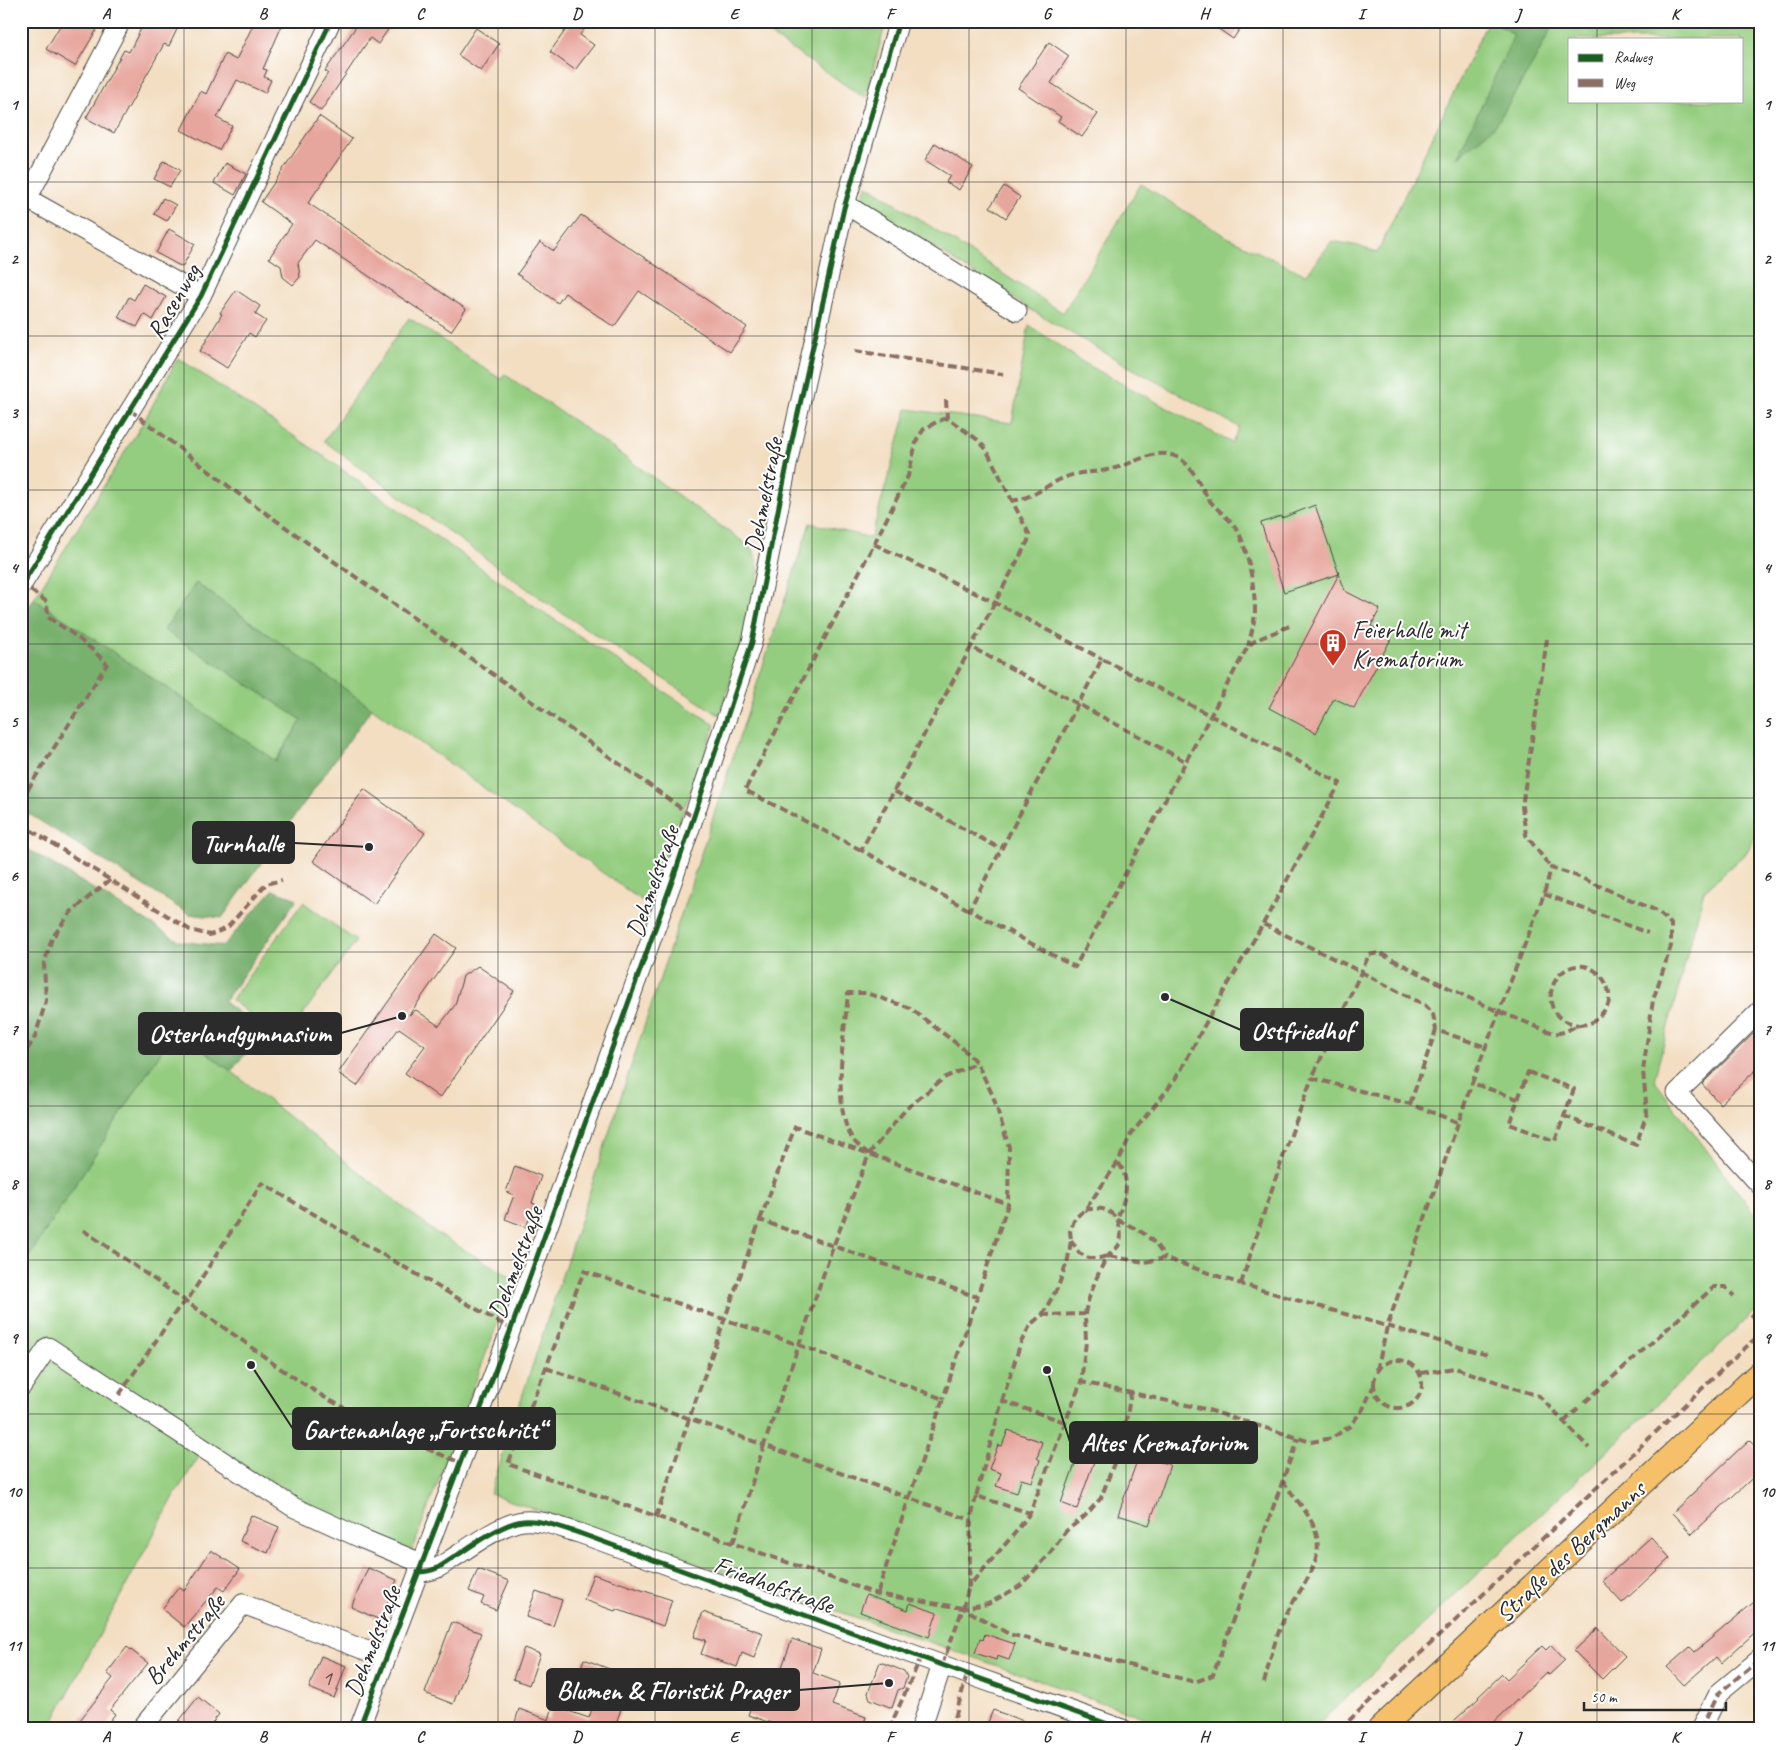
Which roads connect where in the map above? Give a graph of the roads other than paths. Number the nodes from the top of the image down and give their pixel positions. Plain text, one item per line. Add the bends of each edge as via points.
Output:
1 (121, 21) edge
2 (331, 21) edge
3 (899, 21) edge
4 (25, 204) edge
5 (845, 204) junction
6 (201, 296) junction
7 (1017, 311) dead end
8 (21, 586) edge
9 (1760, 1011) edge
10 (1760, 1185) edge
11 (1760, 1373) edge
12 (21, 1387) edge
13 (419, 1568) junction
14 (386, 1658) junction
15 (1760, 1659) edge
16 (942, 1665) junction
17 (141, 1729) edge
18 (359, 1729) edge
19 (920, 1729) edge
20 (1122, 1729) edge
21 (1380, 1729) edge
22 (1701, 1729) edge

1 - 4 street
2 - 6 street, Rasenweg
3 - 5 street, Dehmelstraße
4 - 6 street
5 - 7 street
5 - 13 street, Dehmelstraße via 792,440 752,642 677,868 511,1329
6 - 8 street, Rasenweg
9 - 10 street via 1677,1093
11 - 21 main road, Straße des Bergmanns
12 - 13 street via 48,1347 293,1507
13 - 14 street, Dehmelstraße
13 - 16 street, Friedhofstraße via 429,1572 438,1569 505,1526 523,1521 541,1522
14 - 17 street, Brehmstraße via 243,1604
14 - 18 street, Dehmelstraße
15 - 22 street via 1719,1693
16 - 19 street
16 - 20 street, Friedhofstraße

